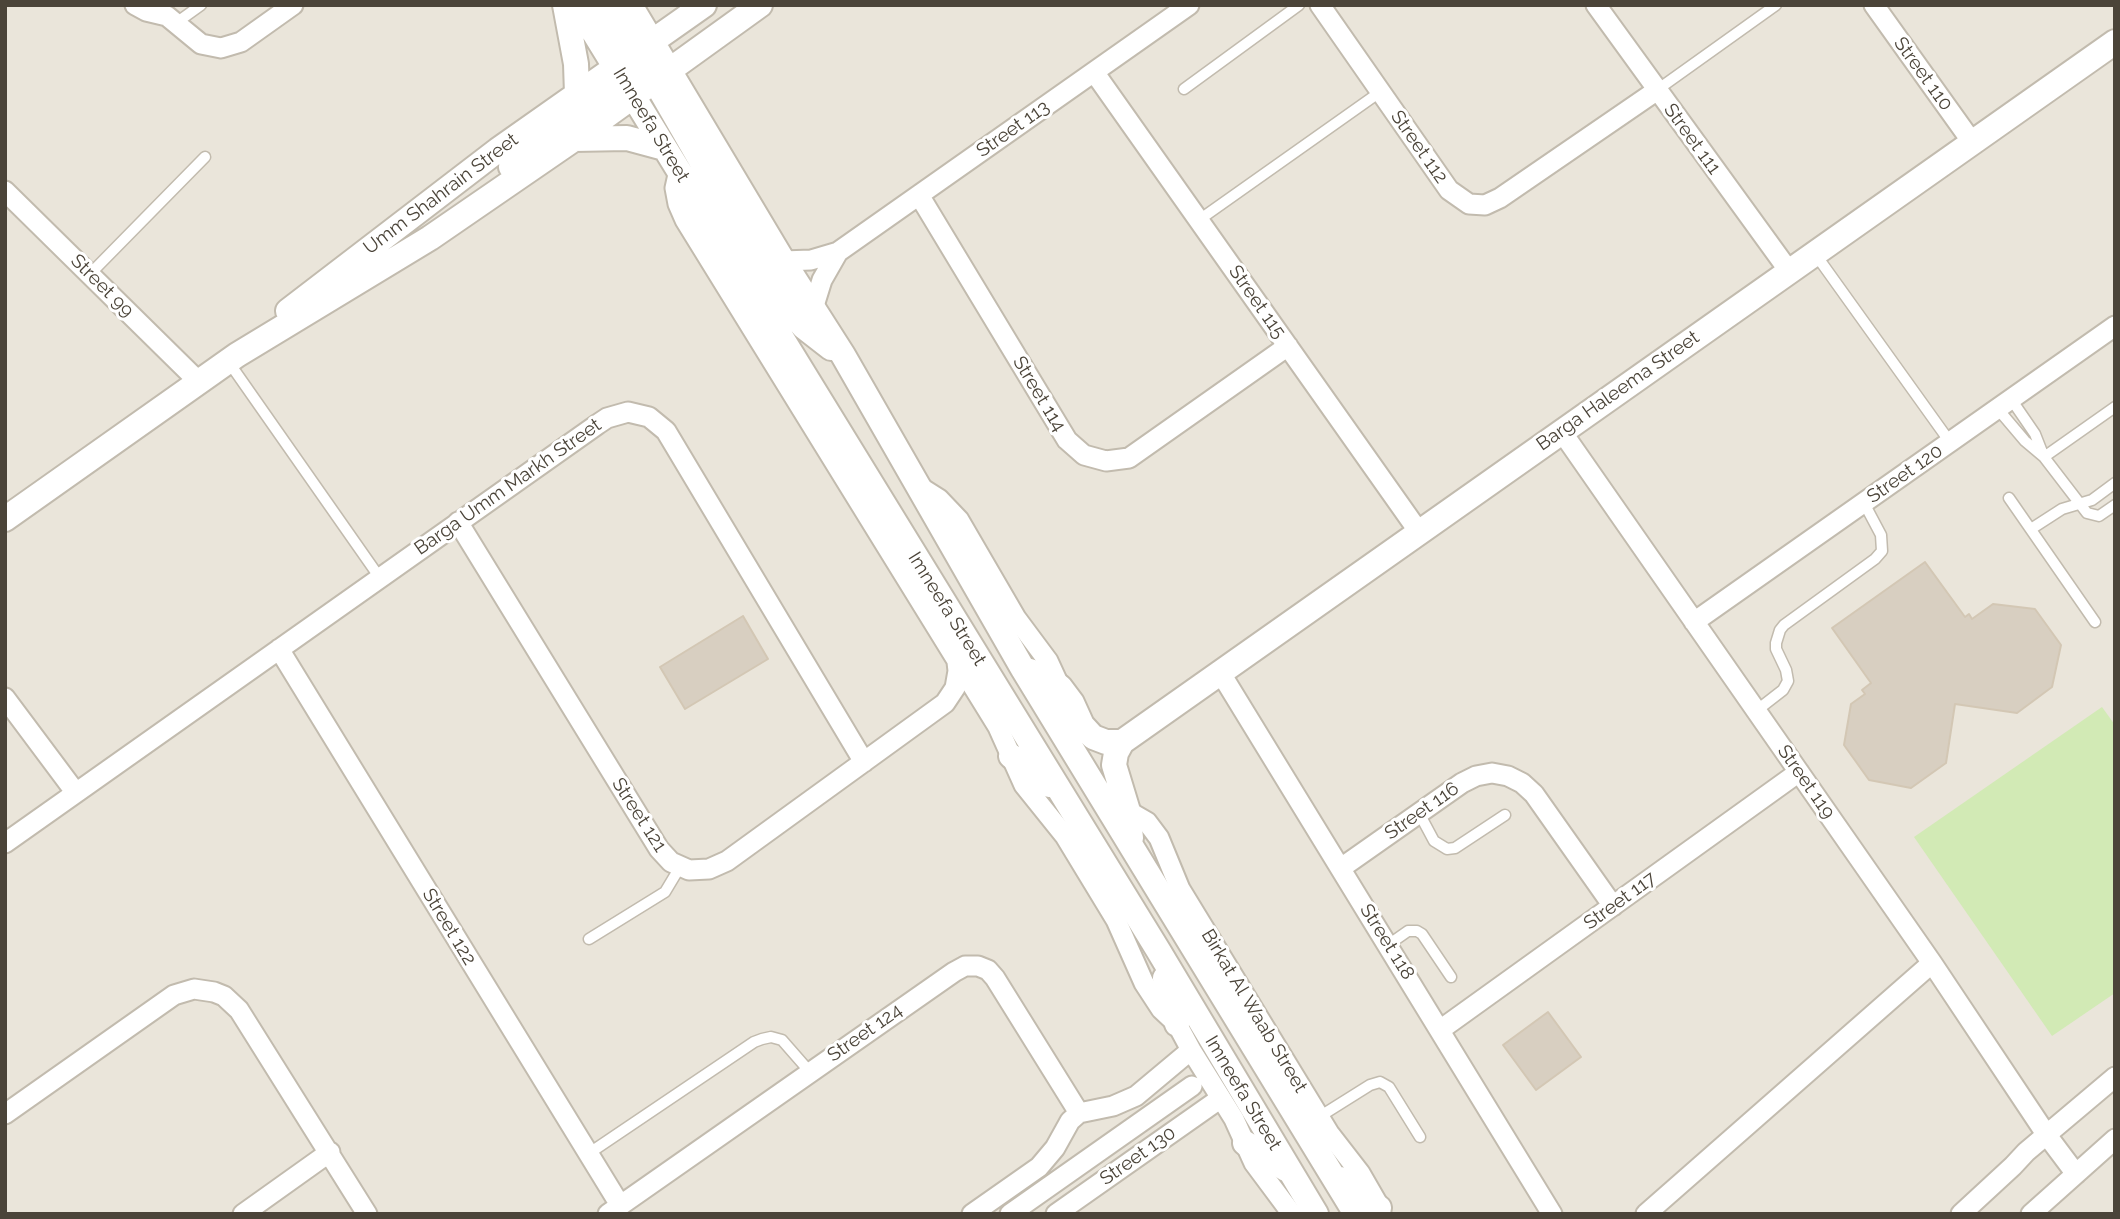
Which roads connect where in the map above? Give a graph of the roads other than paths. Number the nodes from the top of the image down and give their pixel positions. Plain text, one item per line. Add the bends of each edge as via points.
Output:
1 (135, 5) edge
2 (201, 5) edge
3 (293, 5) edge
4 (565, 5) edge
5 (577, 5) edge
6 (604, 5) edge
7 (630, 5) edge
8 (704, 5) edge
9 (732, 5) edge
10 (760, 5) edge
11 (1189, 5) edge
12 (1299, 5) edge
13 (1320, 5) edge
14 (1596, 5) edge
15 (1776, 5) edge
16 (1874, 5) edge
17 (176, 23) junction
18 (2115, 42) edge
19 (644, 68) junction
20 (1094, 72) junction
21 (1184, 89) dead end
22 (1656, 91) junction
23 (1380, 92) junction
24 (577, 94) junction
25 (574, 139) junction
26 (1972, 142) junction
27 (664, 148) junction
28 (205, 157) dead end
29 (5, 191) edge
30 (494, 194) junction
31 (919, 195) junction
32 (1199, 220) junction
33 (838, 252) junction
34 (1815, 253) junction
35 (783, 261) junction
36 (1789, 271) junction
37 (90, 274) junction
38 (813, 309) junction
39 (2115, 326) edge
40 (1288, 346) junction
41 (843, 355) junction
42 (233, 358) junction
43 (199, 382) junction
44 (2004, 403) junction
45 (2115, 407) edge
46 (1562, 432) junction
47 (1950, 442) junction
48 (2044, 457) junction
49 (2115, 484) edge
50 (918, 486) junction
51 (2009, 498) dead end
52 (1864, 503) junction
53 (2080, 504) junction
54 (2115, 505) edge
55 (5, 519) edge
56 (458, 522) junction
57 (2031, 529) junction
58 (1419, 532) junction
59 (380, 578) junction
60 (1694, 622) junction
61 (2095, 622) dead end
62 (955, 645) junction
63 (279, 649) junction
64 (1023, 669) junction
65 (1220, 672) junction
66 (1060, 687) junction
67 (5, 698) edge
68 (945, 703) junction
69 (1756, 711) junction
70 (988, 712) junction
71 (1087, 732) junction
72 (1122, 741) junction
73 (1010, 756) junction
74 (864, 762) junction
75 (1799, 772) junction
76 (1117, 780) junction
77 (76, 793) junction
78 (1063, 795) junction
79 (1128, 811) junction
80 (1419, 813) junction
81 (1505, 816) dead end
82 (5, 843) edge
83 (1131, 846) junction
84 (680, 867) junction
85 (1341, 868) junction
86 (1612, 906) junction
87 (589, 939) dead end
88 (1388, 945) junction
89 (1158, 950) junction
90 (1931, 963) junction
91 (1451, 977) dead end
92 (1177, 1024) junction
93 (1440, 1030) junction
94 (1191, 1050) junction
95 (810, 1072) junction
96 (2115, 1077) edge
97 (1192, 1086) dead end
98 (1221, 1098) junction
99 (5, 1114) edge
100 (1079, 1114) junction
101 (1319, 1117) junction
102 (2046, 1134) junction
103 (1420, 1137) dead end
104 (2115, 1139) edge
105 (1245, 1143) junction
106 (330, 1152) junction
107 (588, 1154) junction
108 (1290, 1171) junction
109 (2076, 1174) junction
110 (614, 1210) edge
111 (1373, 1212) edge
112 (243, 1214) edge
113 (367, 1214) edge
114 (972, 1214) edge
115 (1010, 1214) edge
116 (1056, 1214) edge
117 (1292, 1214) edge
118 (1316, 1214) edge
119 (1552, 1214) edge
120 (1646, 1214) edge
121 (1961, 1214) edge
122 (2031, 1214) edge

1 - 17 street via 162,13
2 - 17 lane
3 - 17 street via 241,42 220,48 201,44
4 - 24 street
5 - 19 street, Imneefa Street
6 - 19 street
7 - 19 street, Imneefa Street
8 - 19 street
9 - 19 street
10 - 19 street
11 - 20 street, Street 113
12 - 21 lane
13 - 23 street, Street 112
14 - 22 street, Street 111
15 - 22 lane
16 - 26 street, Street 110
18 - 26 street, Barga Haleema Street
19 - 24 street, Umm Shahrain Street
19 - 25 street, Umm Shahrain Street
19 - 27 street, Imneefa Street
19 - 30 street via 523,155
19 - 35 street, Imneefa Street
19 - 41 street via 783,303 804,327
20 - 31 street, Street 113
20 - 32 street, Street 115
22 - 23 street, Street 112 via 1485,205 1461,201 1449,190
22 - 36 street, Street 111
23 - 32 lane
24 - 42 street, Umm Shahrain Street via 307,295
25 - 27 street via 627,138
25 - 30 street, Umm Shahrain Street
26 - 34 street, Barga Haleema Street
27 - 62 street, Imneefa Street
28 - 37 lane
29 - 37 street, Street 99
30 - 42 street, Umm Shahrain Street via 430,239
31 - 33 street, Street 113
31 - 40 street, Street 114 via 1067,440 1084,455 1106,461 1129,458
32 - 40 street, Street 115
33 - 35 street, Street 113 via 811,260
33 - 38 street, Street 113
34 - 36 street, Barga Haleema Street
34 - 47 lane
35 - 38 street, Imneefa Street
36 - 46 street, Barga Haleema Street
37 - 43 street, Street 99
38 - 41 street, Imneefa Street
39 - 44 street, Street 120
40 - 58 street, Street 115
41 - 50 street, Imneefa Street
42 - 43 street, Umm Shahrain Street
42 - 59 lane
43 - 55 street, Umm Shahrain Street
44 - 47 street, Street 120
44 - 48 lane via 2035,434
44 - 48 lane via 2016,432
45 - 48 lane
46 - 58 street, Barga Haleema Street
46 - 60 street, Street 119
47 - 52 street, Street 120
48 - 53 lane
49 - 53 lane
50 - 64 street, Imneefa Street
50 - 66 street via 959,520
51 - 57 lane
52 - 60 street, Street 120
52 - 69 lane via 1881,535 1882,551 1780,630 1776,649 1788,681
53 - 54 lane via 2094,516
53 - 57 lane via 2062,509
56 - 59 street, Barga Umm Markh Street
56 - 74 street, Barga Umm Markh Street via 607,418 628,412 649,417 666,430
56 - 84 street, Street 121 via 659,849
57 - 61 lane
58 - 65 street, Barga Haleema Street
59 - 63 street, Barga Umm Markh Street
60 - 69 street, Street 119
62 - 68 street via 957,680
62 - 70 street
62 - 78 street, Imneefa Street
63 - 77 street, Barga Umm Markh Street
63 - 107 street, Street 122
64 - 66 street
64 - 83 street, Imneefa Street
65 - 72 street, Barga Haleema Street
65 - 85 street, Street 118
66 - 71 street
67 - 77 street
68 - 70 street
68 - 74 street, Street 121
69 - 75 street, Street 119
70 - 73 street
71 - 72 street via 1099,740
71 - 76 street via 1098,757
72 - 76 street via 1114,759
73 - 78 street
73 - 92 street via 1024,785 1065,836 1116,920 1152,996
74 - 84 street, Street 121 via 719,866
75 - 86 street, Street 117
75 - 90 street, Street 119
76 - 79 street
77 - 82 street, Barga Umm Markh Street
78 - 89 street, Imneefa Street
79 - 83 street
79 - 101 street, Birkat Al Waab Street via 1147,822 1159,838 1180,889
80 - 81 lane via 1434,841 1447,849
80 - 85 street, Street 116
80 - 86 street, Street 116 via 1476,776 1508,776 1534,794
83 - 111 street, Imneefa Street via 1332,1173
84 - 87 lane via 665,892
85 - 88 street, Street 118
86 - 93 street, Street 117
88 - 91 lane via 1408,931 1417,931
88 - 93 street, Street 118
89 - 92 street
89 - 108 street, Imneefa Street
90 - 102 street, Street 119
90 - 120 street
92 - 94 street
93 - 119 street, Street 118
94 - 98 street
94 - 100 street via 1136,1096
95 - 100 street, Street 124 via 954,972 978,966 995,978
95 - 107 lane via 782,1040 762,1039
95 - 110 street, Street 124
96 - 102 street
97 - 115 street
98 - 105 street
98 - 116 street, Street 130
99 - 106 street via 174,995 204,989 224,996 239,1010
100 - 114 street via 1039,1167
101 - 103 lane via 1380,1082 1389,1087
101 - 111 street, Birkat Al Waab Street via 1360,1173
102 - 109 street, Street 119
102 - 121 street
104 - 109 street
105 - 108 street
105 - 117 street via 1260,1173
106 - 112 street
106 - 113 street
107 - 110 street, Street 122
108 - 118 street, Imneefa Street
109 - 122 street

